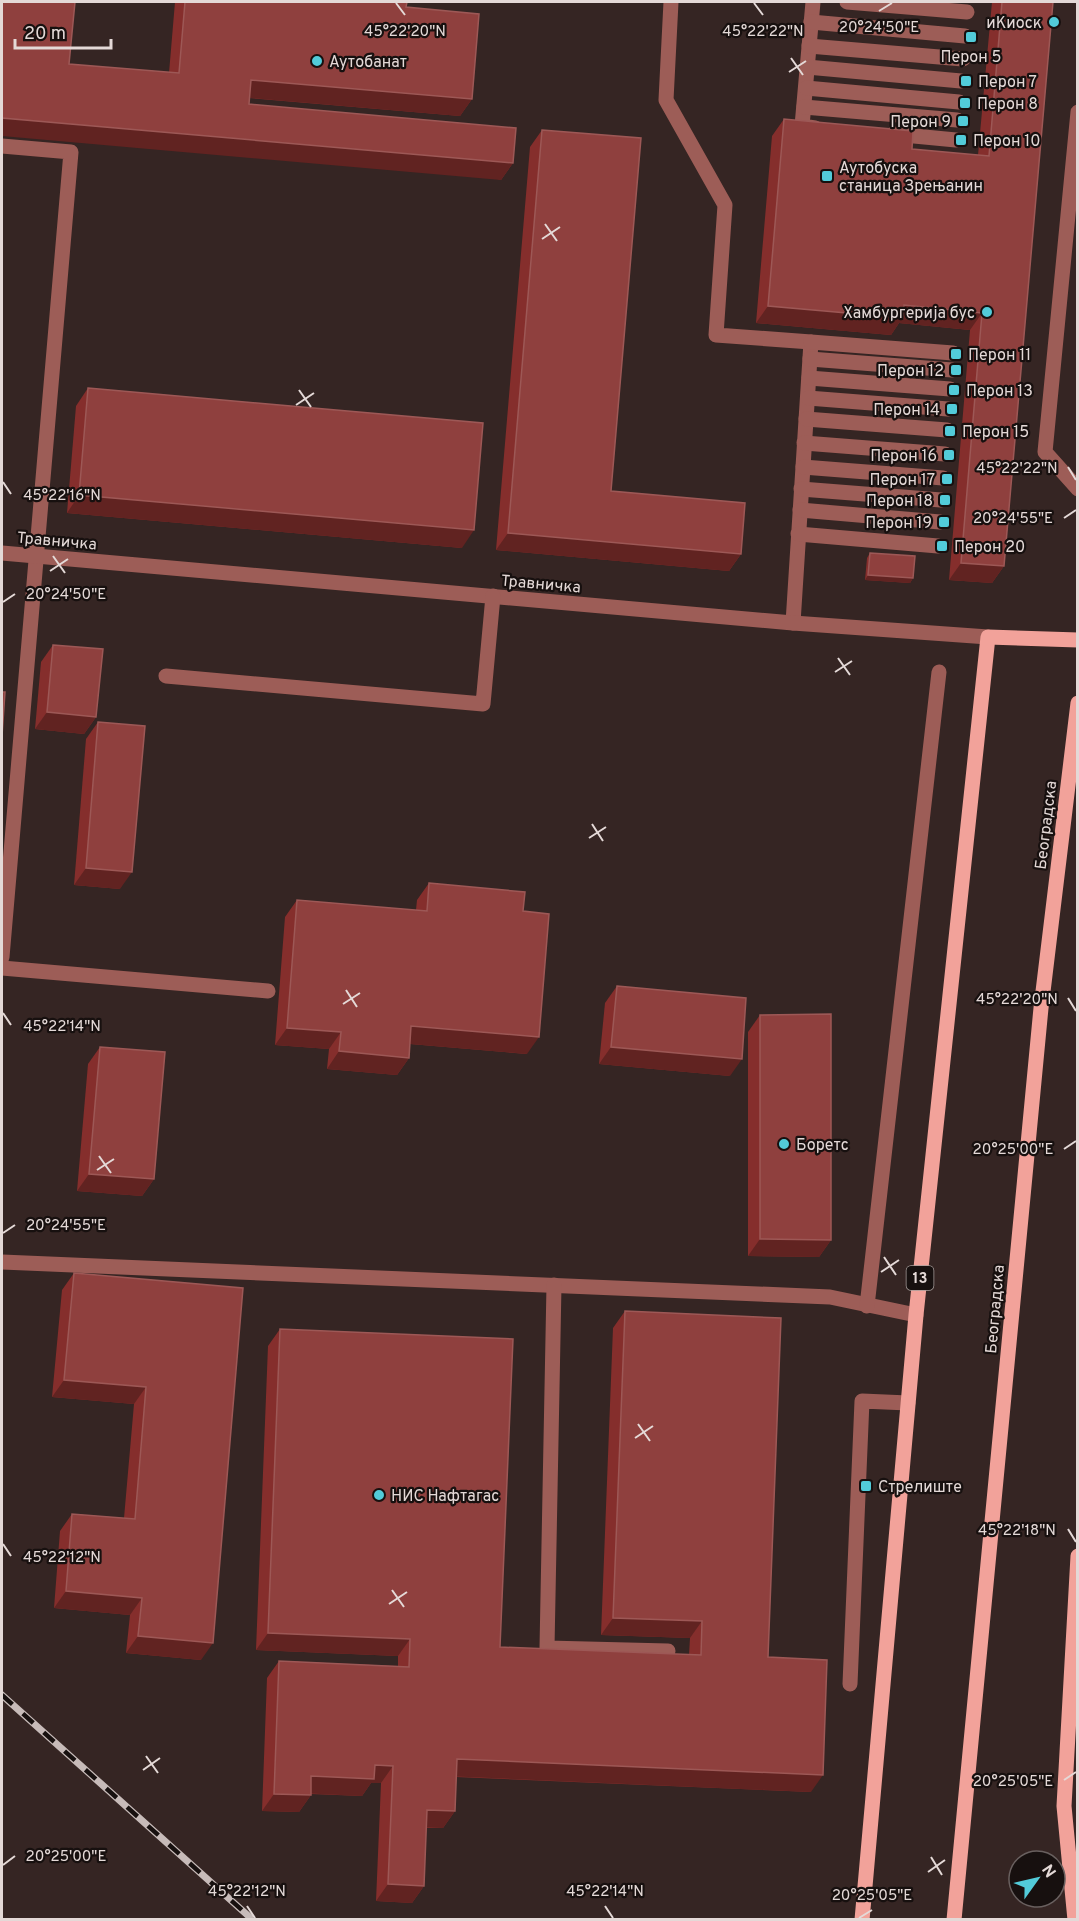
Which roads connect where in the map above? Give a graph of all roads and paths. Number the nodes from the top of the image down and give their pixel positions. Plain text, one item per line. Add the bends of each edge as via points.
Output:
1 (671, 2) edge
2 (813, 2) edge
3 (847, 2) edge
4 (968, 12) dead end
5 (811, 22) junction
6 (965, 36) dead end
7 (809, 46) junction
8 (963, 60) dead end
9 (807, 67) junction
10 (961, 81) dead end
11 (806, 88) junction
12 (959, 102) dead end
13 (804, 107) junction
14 (1077, 112) edge
15 (957, 120) dead end
16 (825, 128) edge
17 (881, 133) edge
18 (956, 140) dead end
19 (2, 146) edge
20 (811, 342) junction
21 (953, 353) dead end
22 (810, 359) junction
23 (952, 370) dead end
24 (809, 378) junction
25 (950, 389) dead end
26 (808, 398) junction
27 (948, 409) dead end
28 (806, 419) junction
29 (947, 430) dead end
30 (804, 443) junction
31 (945, 454) dead end
32 (803, 467) junction
33 (943, 478) dead end
34 (801, 489) junction
35 (1077, 489) edge
36 (941, 500) dead end
37 (800, 510) junction
38 (940, 522) dead end
39 (798, 534) junction
40 (938, 546) dead end
41 (2, 553) edge
42 (36, 556) junction
43 (493, 597) junction
44 (793, 623) junction
45 (988, 637) junction
46 (1077, 640) edge
47 (939, 672) dead end
48 (166, 676) dead end
49 (1077, 702) edge
50 (3, 921) edge
51 (2, 957) edge
52 (2, 968) edge
53 (268, 991) dead end
54 (2, 1262) edge
55 (554, 1285) junction
56 (867, 1306) junction
57 (916, 1315) junction
58 (908, 1403) junction
59 (1077, 1556) edge
60 (668, 1651) edge
61 (850, 1684) dead end
62 (1073, 1725) edge
63 (862, 1920) edge
64 (954, 1920) edge
65 (1075, 1920) edge

1 - 20 street via 666,100 725,205 716,335
2 - 5 street
3 - 4 street
5 - 6 street
5 - 7 street
7 - 8 street
7 - 9 street
9 - 10 street
9 - 11 street
11 - 12 street
11 - 13 street
13 - 15 street
13 - 16 street via 802,126
14 - 35 street via 1045,452
17 - 18 street
19 - 42 street via 71,152
20 - 21 street
20 - 22 street
22 - 23 street
22 - 24 street
24 - 25 street
24 - 26 street
26 - 27 street
26 - 28 street
28 - 29 street
28 - 30 street
30 - 31 street
30 - 32 street
32 - 33 street
32 - 34 street
34 - 36 street
34 - 37 street
37 - 38 street
37 - 39 street
39 - 40 street
39 - 44 street
41 - 42 street, Травничка
42 - 43 street, Травничка
42 - 50 street
43 - 44 street, Травничка
43 - 48 street via 483,704
44 - 45 street, Травничка
45 - 46 main road, Травничка
45 - 57 main road, 13
47 - 56 street
49 - 64 main road, Београдска via 1041,1008
50 - 51 street
52 - 53 street
54 - 55 street
55 - 56 street via 830,1297
55 - 60 street via 547,1648
56 - 57 street
57 - 58 main road, 13
58 - 61 street via 862,1401
58 - 63 main road, 13
59 - 62 main road
62 - 65 main road via 1064,1806

